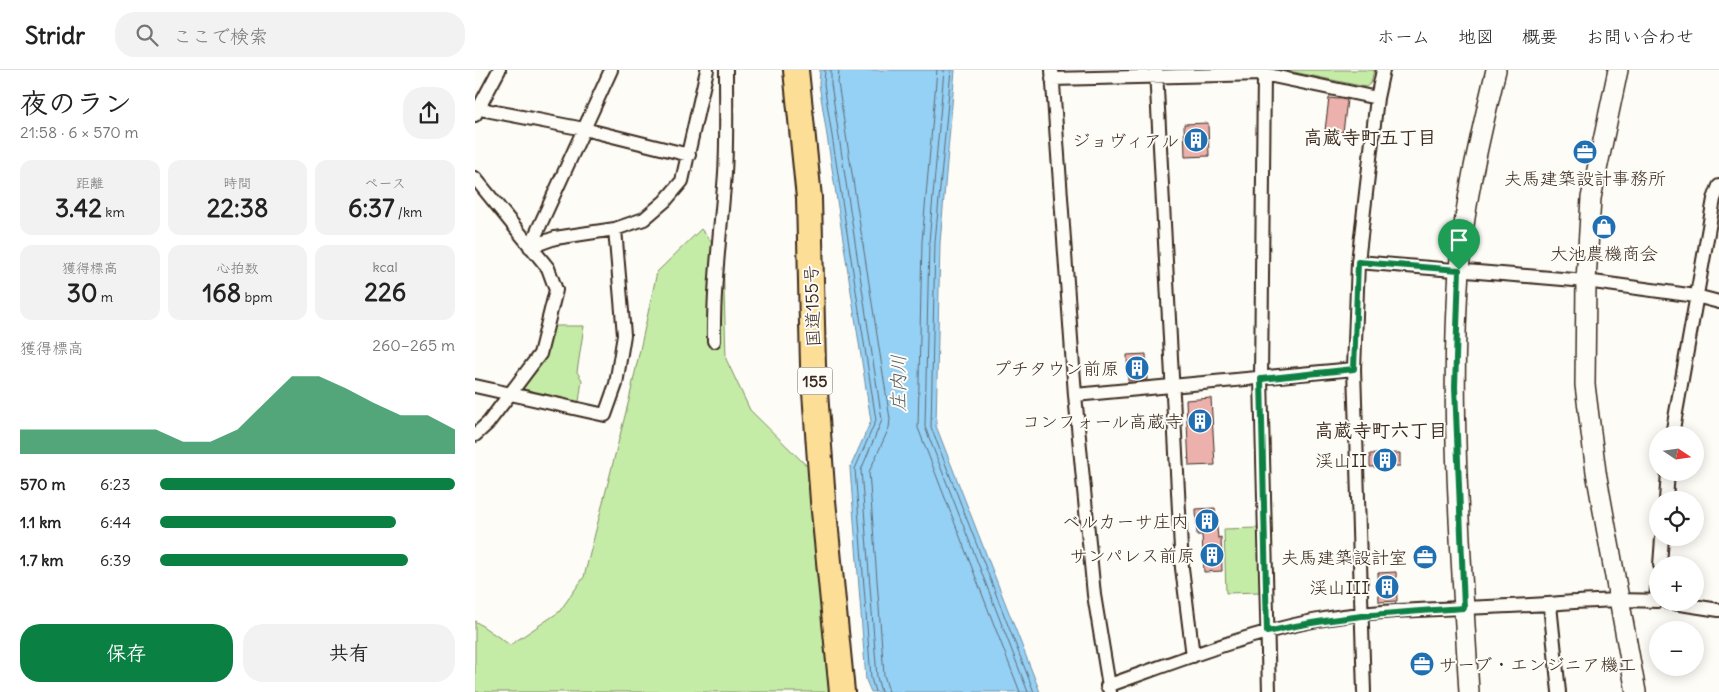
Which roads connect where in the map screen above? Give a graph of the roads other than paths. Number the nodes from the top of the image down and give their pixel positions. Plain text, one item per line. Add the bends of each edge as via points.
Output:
1 (499, 70) edge
2 (611, 70) edge
3 (707, 70) edge
4 (725, 70) edge
5 (796, 70) edge
6 (1383, 70) edge
7 (1496, 70) edge
8 (1618, 70) edge
9 (1156, 73) edge
10 (1052, 74) edge
11 (1264, 74) junction
12 (1377, 98) junction
13 (476, 111) edge
14 (584, 129) junction
15 (689, 155) junction
16 (475, 178) edge
17 (1719, 186) edge
18 (615, 229) junction
19 (530, 247) junction
20 (1358, 262) junction
21 (1459, 270) junction
22 (1586, 281) junction
23 (1696, 296) junction
24 (1719, 302) edge
25 (714, 341) dead end
26 (1354, 369) junction
27 (1261, 379) junction
28 (475, 386) edge
29 (1172, 386) junction
30 (511, 393) junction
31 (1075, 395) junction
32 (1674, 426) edge
33 (475, 435) edge
34 (1620, 600) junction
35 (1649, 601) edge
36 (1550, 605) junction
37 (1464, 608) junction
38 (1704, 608) edge
39 (1719, 610) edge
40 (1362, 615) junction
41 (1267, 632) junction
42 (1193, 656) junction
43 (1108, 689) edge
44 (842, 692) edge
45 (1269, 692) edge
46 (1364, 692) edge
47 (1469, 692) edge
48 (1559, 692) edge
49 (1636, 692) edge

1 - 13 street
2 - 14 street
3 - 15 street
4 - 25 street via 727,133 713,298
5 - 44 highway, 国道155号 / 155 via 809,198 813,365 822,491
6 - 12 street
7 - 21 street via 1471,171
8 - 22 street via 1591,198
9 - 10 street
9 - 11 street
9 - 29 street
10 - 31 street
11 - 12 street
11 - 27 street
12 - 20 street
13 - 14 street
14 - 15 street
14 - 19 street
15 - 18 street via 682,181 665,200 644,219
16 - 19 street
17 - 23 street
18 - 19 street via 555,238
18 - 30 street via 624,335 616,384 605,415
19 - 30 street via 548,268 555,290 540,354
20 - 21 street
20 - 26 street
21 - 22 street
21 - 37 street via 1455,387
22 - 23 street
22 - 34 street via 1585,384 1596,472
23 - 24 street
23 - 32 street
26 - 27 street
26 - 40 street
27 - 29 street
27 - 41 street
28 - 30 street
29 - 31 street
29 - 42 street via 1182,568
30 - 33 street
31 - 43 street via 1094,595
34 - 35 street
34 - 36 street
34 - 49 street
36 - 37 street
36 - 48 street
37 - 40 street
37 - 47 street
38 - 39 street
40 - 41 street
40 - 46 street
41 - 42 street
41 - 45 street
42 - 43 street

